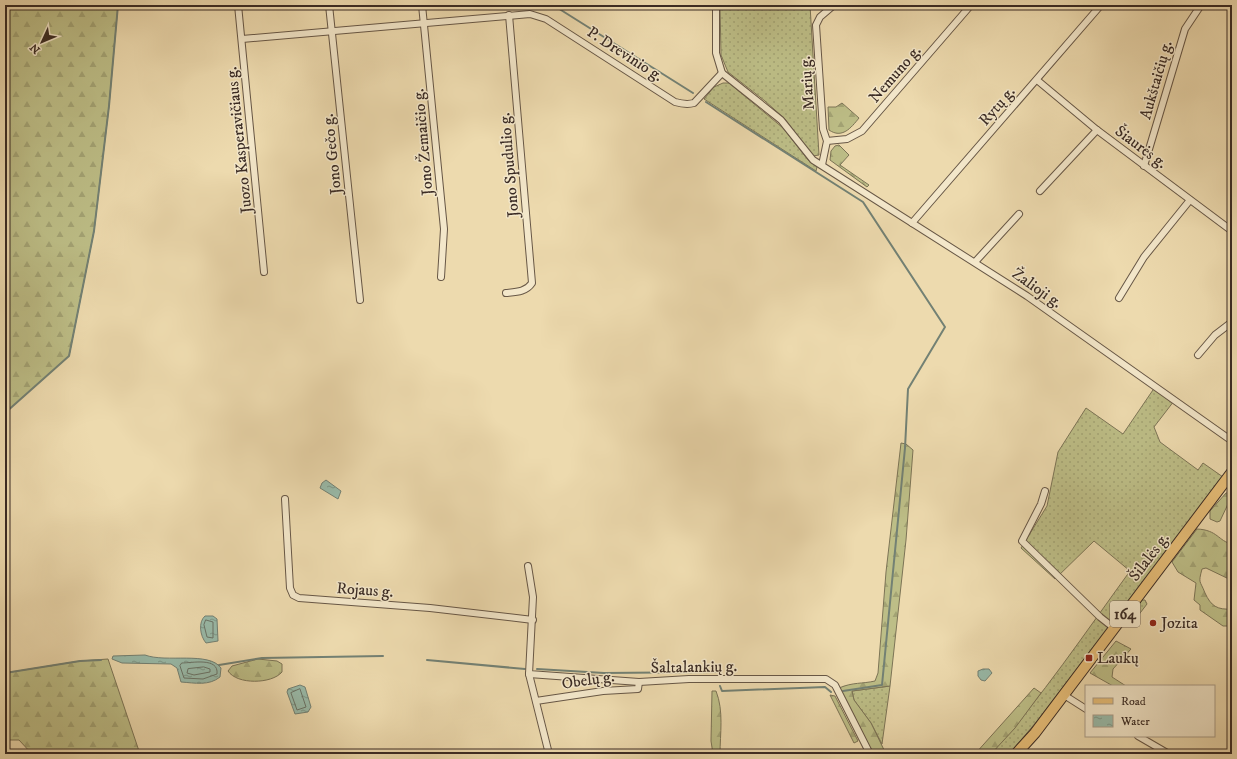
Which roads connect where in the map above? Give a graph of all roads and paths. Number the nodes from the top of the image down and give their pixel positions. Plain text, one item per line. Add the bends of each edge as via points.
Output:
1 (238, 5) edge
2 (329, 5) edge
3 (422, 5) edge
4 (716, 5) edge
5 (834, 5) edge
6 (971, 5) edge
7 (1101, 5) edge
8 (1202, 5) edge
9 (509, 15) junction
10 (425, 23) junction
11 (333, 31) junction
12 (242, 39) junction
13 (722, 73) junction
14 (1037, 80) junction
15 (1097, 130) junction
16 (827, 141) junction
17 (822, 165) junction
18 (1144, 166) junction
19 (1040, 191) dead end
20 (1190, 200) junction
21 (1019, 214) dead end
22 (912, 223) junction
23 (1232, 231) edge
24 (975, 262) junction
25 (264, 272) dead end
26 (441, 277) dead end
27 (506, 293) dead end
28 (1119, 298) dead end
29 (360, 300) dead end
30 (1232, 322) edge
31 (1198, 355) dead end
32 (1232, 441) edge
33 (1232, 472) edge
34 (1045, 491) dead end
35 (285, 499) dead end
36 (528, 566) dead end
37 (532, 620) junction
38 (1114, 628) junction
39 (529, 674) junction
40 (638, 682) junction
41 (1064, 695) junction
42 (536, 701) junction
43 (1085, 708) edge
44 (1140, 737) edge
45 (549, 754) edge
46 (870, 754) edge
47 (1016, 754) edge
48 (1169, 754) edge

1 - 12 street, Juozo Kasperavičiaus g.
2 - 11 street, Jono Gečo g.
3 - 10 street, Jono Žemaičio g.
4 - 13 street via 716,53
5 - 16 street, Marių g. via 820,17 816,25 823,129
6 - 16 street, Nemuno g. via 862,131 847,139
7 - 14 street, Rytų g.
8 - 18 street, Aukštaičių g. via 1185,29
9 - 10 street, P. Drevinio g.
9 - 13 street, P. Drevinio g. via 530,14 546,19 681,104 694,103
9 - 27 street, Jono Spudulio g. via 532,283 522,291
10 - 11 street, P. Drevinio g.
10 - 26 street, Jono Žemaičio g. via 444,229
11 - 12 street, P. Drevinio g.
11 - 29 street, Jono Gečo g.
12 - 25 street, Juozo Kasperavičiaus g.
13 - 17 street, Žalioji g. via 781,120 806,153
14 - 15 street, Šiaurės g.
14 - 22 street, Rytų g.
15 - 18 street, Šiaurės g.
15 - 19 street
16 - 17 street, Marių g.
17 - 22 street, Žalioji g.
18 - 20 street, Šiaurės g.
20 - 23 street, Šiaurės g.
20 - 28 street via 1144,257
21 - 24 street
22 - 24 street, Žalioji g.
24 - 32 street, Žalioji g.
30 - 31 street via 1215,335
33 - 38 main road, Šilalės g. / 164
34 - 38 street via 1022,541
35 - 37 street, Rojaus g. via 290,588 293,595 299,598 430,608
36 - 37 street via 533,597
37 - 39 street
38 - 41 main road, Šilalės g. / 164
39 - 40 street, Šaltalankių g.
39 - 42 street
40 - 42 street, Obelų g. via 638,688
40 - 46 street, Šaltalankių g. via 689,679 826,679 835,685
41 - 43 street
41 - 47 main road, Šilalės g. / 164
42 - 45 street
44 - 48 street

